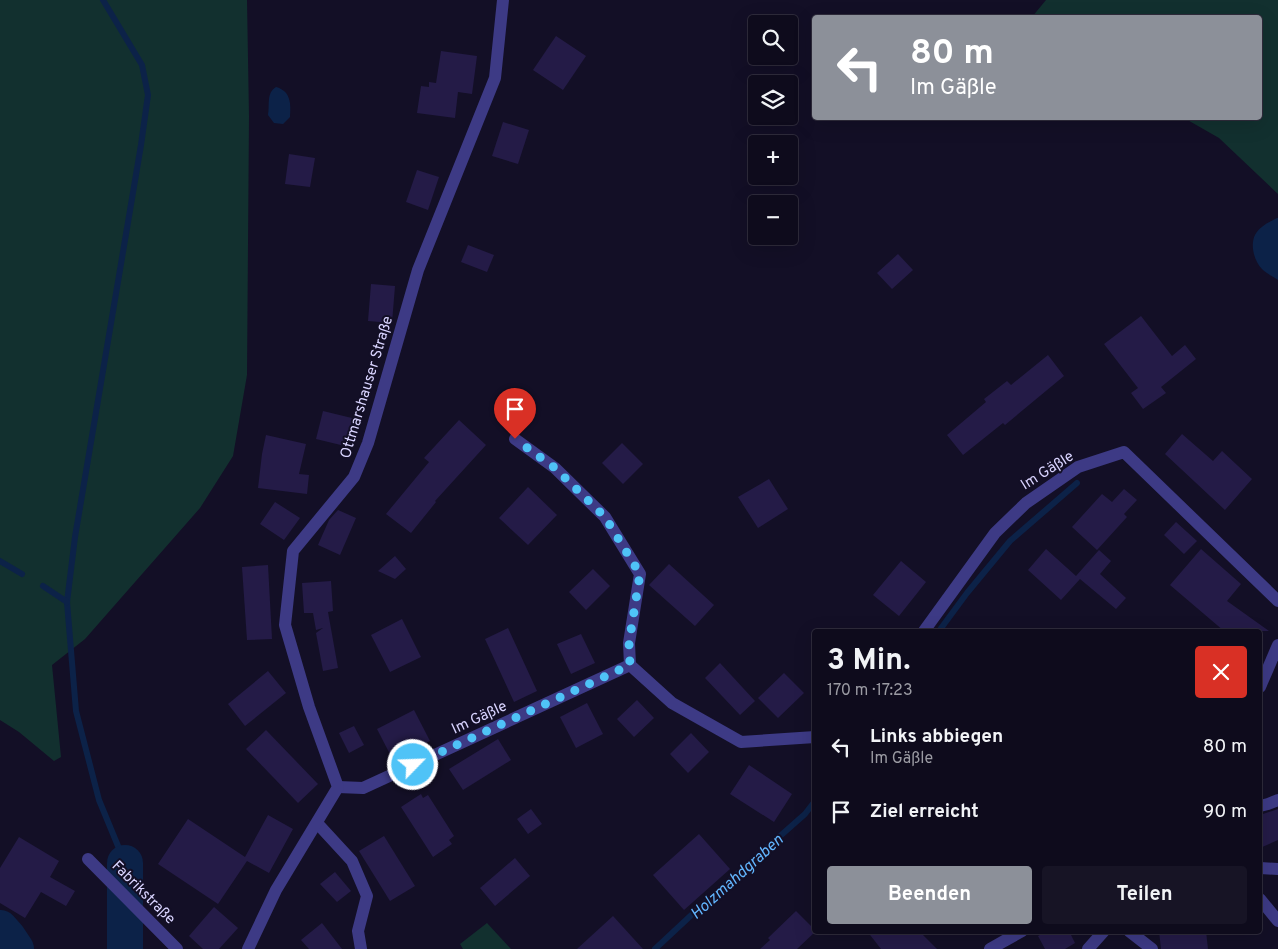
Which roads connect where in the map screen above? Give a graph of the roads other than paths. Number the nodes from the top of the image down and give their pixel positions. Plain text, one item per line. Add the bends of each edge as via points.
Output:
1 (504, 0) edge
2 (515, 439) dead end
3 (1278, 600) edge
4 (925, 629) edge
5 (1278, 645) edge
6 (630, 665) junction
7 (1262, 682) edge
8 (812, 737) edge
9 (338, 787) junction
10 (1278, 800) edge
11 (1262, 806) edge
12 (317, 823) junction
13 (88, 859) dead end
14 (1262, 868) edge
15 (1278, 869) edge
16 (1262, 901) edge
17 (1278, 921) edge
18 (1017, 934) edge
19 (1101, 934) edge
20 (1133, 934) edge
21 (177, 949) edge
22 (248, 949) edge
23 (361, 949) edge
24 (990, 949) edge
25 (1088, 949) edge
26 (1152, 949) edge

1 - 9 street, Ottmarshauser Straße via 495,78 418,270 368,443 354,477 293,551 284,625 309,708
2 - 6 street via 555,468 605,517 640,574 629,643
3 - 4 street, Im Gäßle via 1124,452 1078,468 1026,503 994,533
5 - 7 street
6 - 8 street via 672,703 741,742
6 - 9 street, Im Gäßle via 363,788
9 - 12 street
10 - 11 street
12 - 22 street via 276,890
12 - 23 street via 352,861 367,896 358,931
13 - 21 street, Fabrikstraße
14 - 15 street
16 - 17 street
18 - 24 street
19 - 25 street
20 - 26 street

